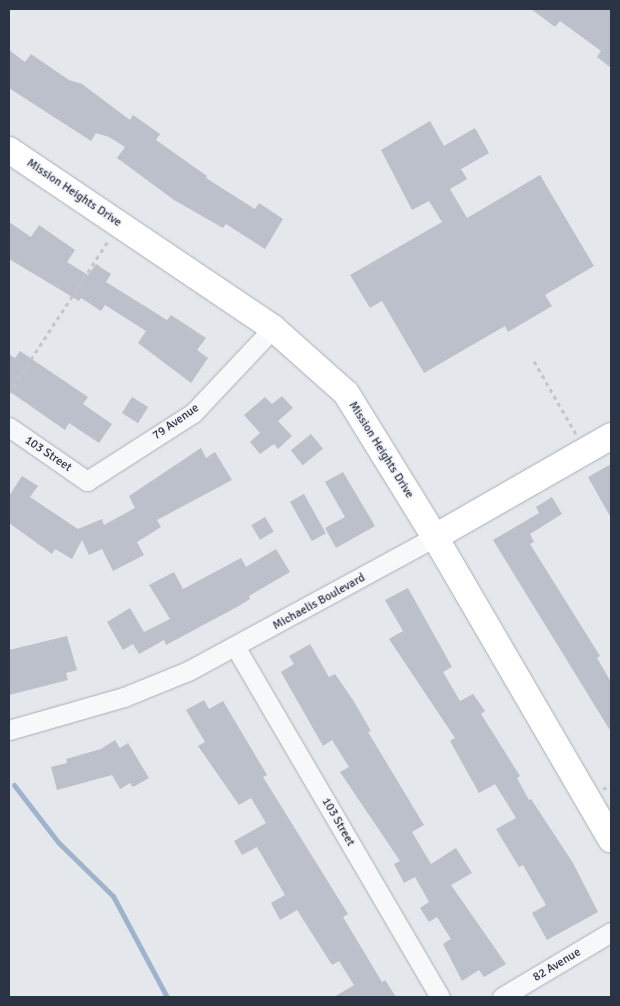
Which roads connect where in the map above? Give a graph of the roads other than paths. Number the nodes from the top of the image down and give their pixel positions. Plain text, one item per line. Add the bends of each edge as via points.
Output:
1 (9, 150) edge
2 (274, 328) junction
3 (9, 427) edge
4 (611, 436) edge
5 (87, 481) joint
6 (435, 537) junction
7 (236, 648) junction
8 (9, 730) edge
9 (611, 840) edge
10 (611, 932) edge
11 (440, 997) edge
12 (502, 997) edge

1 - 2 street, Mission Heights Drive
2 - 5 street, 79 Avenue via 193,414
2 - 6 street, Mission Heights Drive via 346,393
3 - 5 street, 103 Street
4 - 6 street, Michaelis Boulevard
6 - 7 street, Michaelis Boulevard
6 - 9 street, Mission Heights Drive
7 - 8 street, Michaelis Boulevard via 132,694
7 - 11 street, 103 Street
10 - 12 street, 82 Avenue

